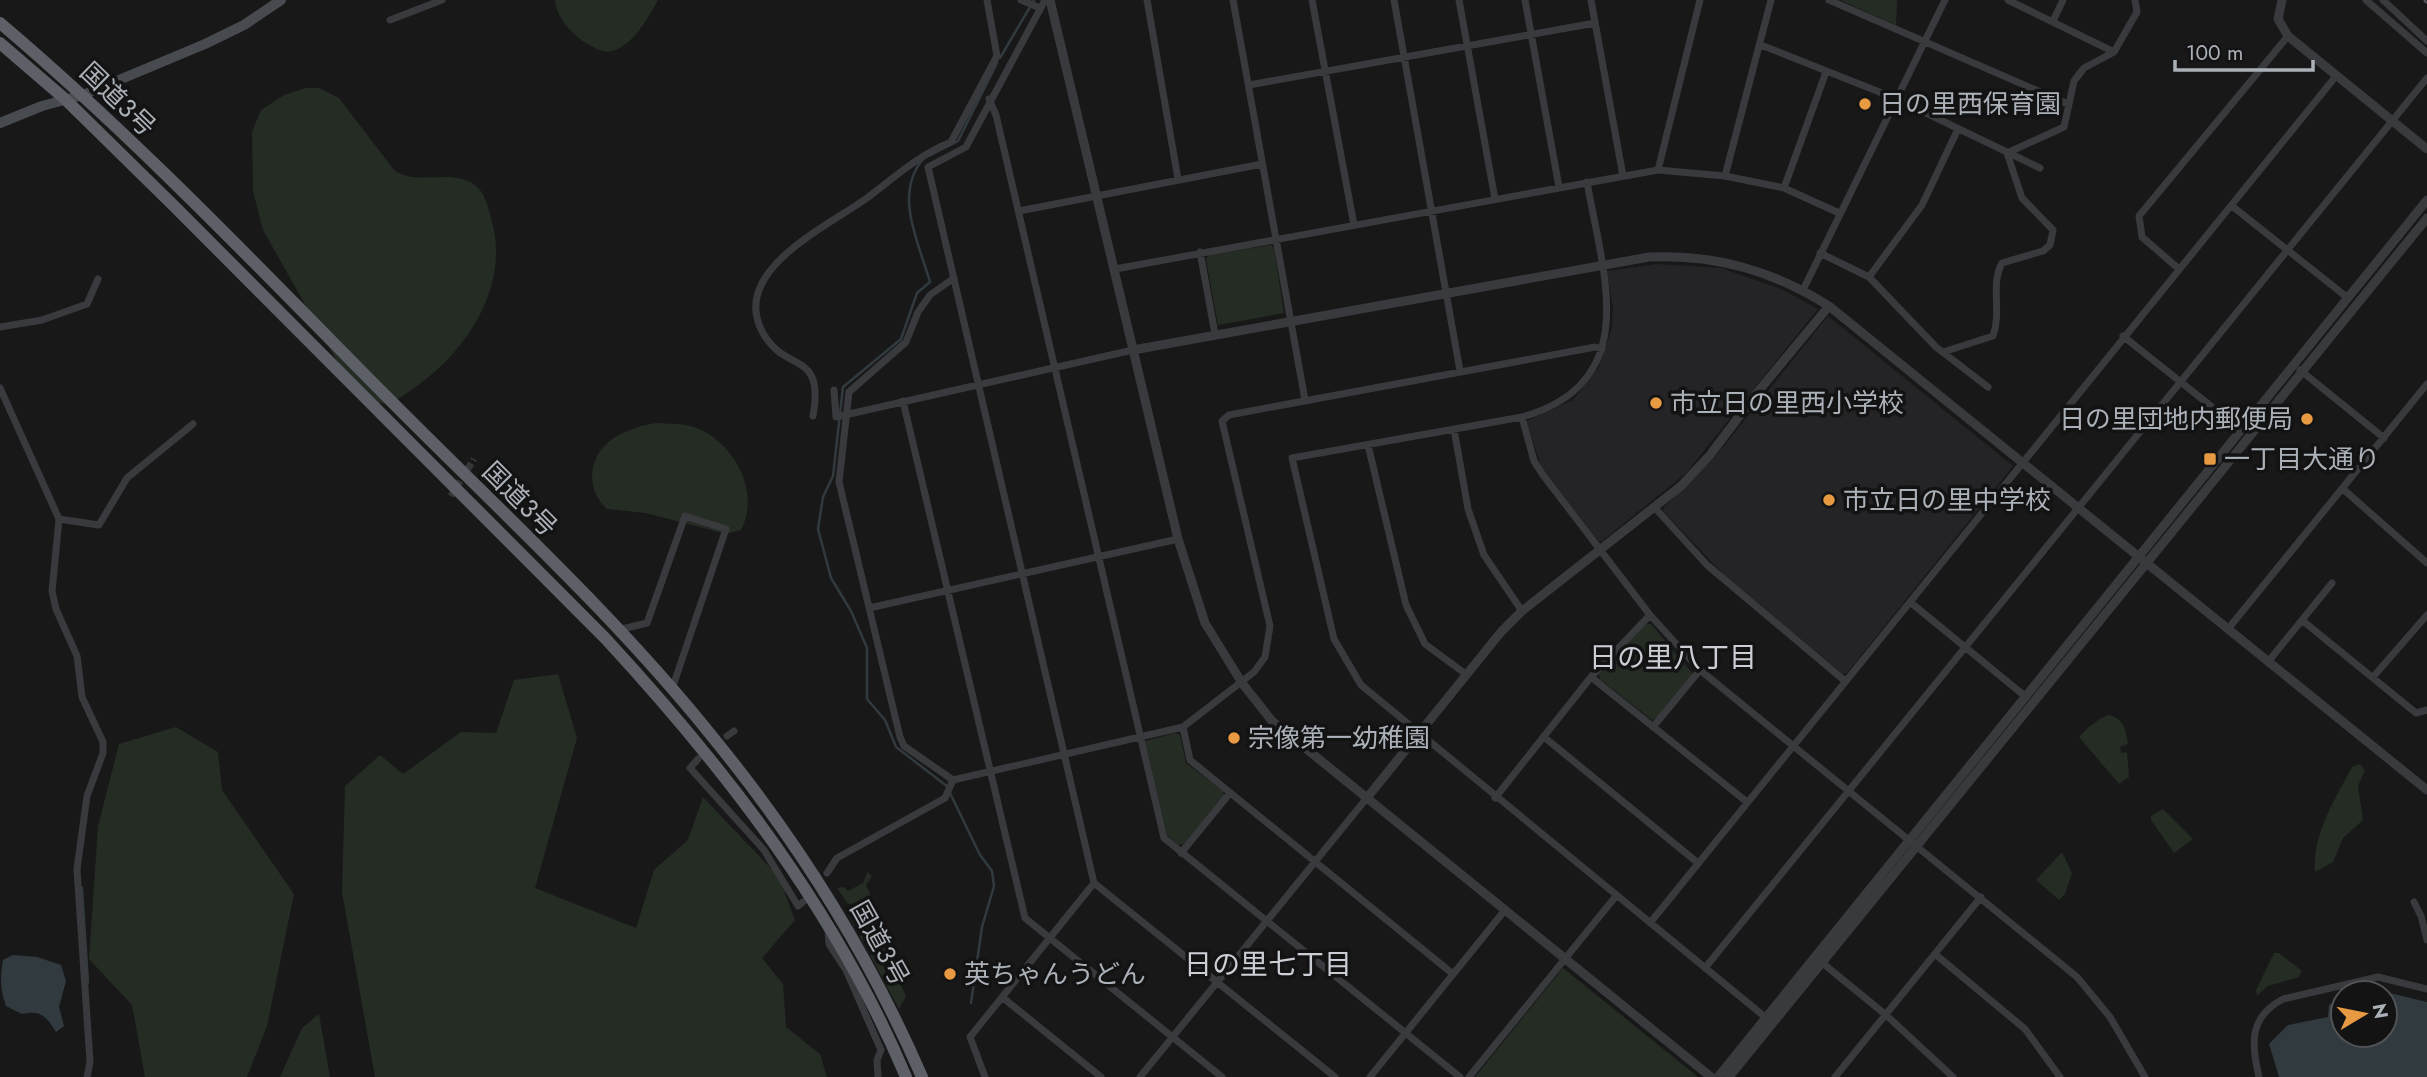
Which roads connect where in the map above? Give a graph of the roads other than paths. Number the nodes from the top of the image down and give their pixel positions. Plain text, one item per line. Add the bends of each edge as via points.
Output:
1 (281, 0) edge
2 (442, 0) edge
3 (987, 0) edge
4 (1021, 0) edge
5 (1045, 0) edge
6 (1050, 0) edge
7 (1147, 0) edge
8 (1233, 0) edge
9 (1312, 0) edge
10 (1394, 0) edge
11 (1459, 0) edge
12 (1525, 0) edge
13 (1591, 0) edge
14 (1700, 0) edge
15 (1771, 0) edge
16 (1829, 0) edge
17 (1945, 0) edge
18 (2008, 0) edge
19 (2063, 0) edge
20 (2135, 0) edge
21 (2281, 0) edge
22 (2365, 0) edge
23 (2383, 0) edge
24 (1040, 8) junction
25 (390, 20) dead end
26 (2053, 21) junction
27 (0, 23) edge
28 (1595, 23) junction
29 (1531, 34) junction
30 (2288, 36) junction
31 (2427, 41) edge
32 (1924, 42) junction
33 (0, 43) edge
34 (1761, 45) junction
35 (1467, 46) junction
36 (2114, 52) junction
37 (2427, 53) edge
38 (1404, 57) junction
39 (1325, 71) junction
40 (1826, 72) junction
41 (2336, 76) junction
42 (2427, 78) edge
43 (1249, 85) junction
44 (83, 95) junction
45 (65, 99) junction
46 (989, 99) junction
47 (1897, 99) junction
48 (2068, 104) junction
49 (2392, 121) junction
50 (0, 123) edge
51 (1958, 129) junction
52 (2427, 149) edge
53 (2007, 153) junction
54 (925, 154) junction
55 (932, 164) junction
56 (1262, 164) junction
57 (2040, 168) dead end
58 (1658, 170) junction
59 (1623, 176) junction
60 (1725, 176) junction
61 (1178, 179) junction
62 (1587, 182) junction
63 (1559, 187) junction
64 (1784, 188) junction
65 (1098, 194) junction
66 (1495, 199) junction
67 (2427, 201) edge
68 (2232, 206) junction
69 (1018, 211) junction
70 (1431, 211) junction
71 (1839, 213) junction
72 (2427, 218) edge
73 (1354, 225) junction
74 (1276, 240) junction
75 (2288, 249) junction
76 (1200, 252) junction
77 (1820, 253) junction
78 (1601, 264) junction
79 (1115, 269) junction
80 (2179, 269) junction
81 (1869, 276) junction
82 (954, 278) junction
83 (98, 279) dead end
84 (1803, 290) junction
85 (1446, 291) junction
86 (2348, 298) junction
87 (1829, 306) junction
88 (1290, 321) junction
89 (0, 327) edge
90 (1215, 334) junction
91 (2123, 336) junction
92 (1602, 349) junction
93 (1133, 350) junction
94 (1943, 352) junction
95 (2294, 365) junction
96 (1055, 367) junction
97 (1460, 371) junction
98 (2302, 372) junction
99 (2181, 382) junction
100 (979, 383) junction
101 (2427, 384) edge
102 (1988, 387) dead end
103 (0, 388) edge
104 (834, 390) dead end
105 (1305, 400) junction
106 (903, 401) junction
107 (848, 415) junction
108 (813, 416) dead end
109 (1522, 417) junction
110 (193, 424) dead end
111 (1454, 429) junction
112 (2241, 430) junction
113 (2385, 438) junction
114 (1368, 444) junction
115 (2022, 462) junction
116 (2343, 489) junction
117 (1656, 508) junction
118 (2079, 508) junction
119 (59, 519) junction
120 (1178, 539) junction
121 (1600, 550) junction
122 (1098, 555) junction
123 (2138, 556) junction
124 (2427, 563) edge
125 (2148, 564) junction
126 (1022, 571) junction
127 (2332, 583) dead end
128 (947, 590) junction
129 (1910, 602) junction
130 (869, 608) junction
131 (1522, 611) junction
132 (1650, 615) junction
133 (2427, 615) edge
134 (2303, 621) junction
135 (2228, 629) junction
136 (617, 630) junction
137 (1965, 647) junction
138 (2268, 662) junction
139 (1700, 670) junction
140 (1467, 675) junction
141 (1591, 677) junction
142 (2373, 677) junction
143 (1845, 681) junction
144 (1241, 683) junction
145 (672, 690) junction
146 (2026, 697) junction
147 (2427, 710) edge
148 (1183, 727) junction
149 (1653, 727) junction
150 (734, 731) dead end
151 (1140, 735) junction
152 (1418, 735) junction
153 (727, 736) dead end
154 (1544, 737) junction
155 (1793, 746) junction
156 (1065, 753) junction
157 (698, 760) dead end
158 (989, 770) junction
159 (953, 780) junction
160 (1849, 790) junction
161 (2427, 790) edge
162 (1230, 793) junction
163 (1495, 798) junction
164 (1366, 799) junction
165 (1747, 802) junction
166 (1910, 838) junction
167 (1919, 846) junction
168 (1181, 853) junction
169 (1314, 860) junction
170 (1698, 863) junction
171 (827, 873) dead end
172 (1094, 883) junction
173 (1616, 896) junction
174 (1981, 897) junction
175 (803, 902) dead end
176 (2414, 902) dead end
177 (1505, 910) junction
178 (1266, 921) junction
179 (827, 923) junction
180 (1650, 923) junction
181 (1049, 937) junction
182 (2427, 940) edge
183 (1935, 954) junction
184 (1814, 956) junction
185 (1564, 959) junction
186 (1823, 964) junction
187 (1705, 968) junction
188 (1454, 974) junction
189 (1217, 981) junction
190 (2427, 989) edge
191 (1002, 997) junction
192 (1886, 1015) junction
193 (1765, 1017) junction
194 (1406, 1034) junction
195 (1172, 1036) junction
196 (87, 1077) edge
197 (878, 1077) edge
198 (906, 1077) edge
199 (922, 1077) edge
200 (985, 1077) edge
201 (1101, 1077) edge
202 (1140, 1077) edge
203 (1222, 1077) edge
204 (1335, 1077) edge
205 (1370, 1077) edge
206 (1460, 1077) edge
207 (1469, 1077) edge
208 (1710, 1077) edge
209 (1718, 1077) edge
210 (1729, 1077) edge
211 (1836, 1077) edge
212 (1953, 1077) edge
213 (2060, 1077) edge
214 (2145, 1077) edge
215 (2259, 1077) edge

1 - 44 main road via 228,34
2 - 25 street
3 - 54 street via 997,56 951,142
4 - 24 street
5 - 24 street
6 - 65 street
7 - 61 street
8 - 43 street
9 - 39 street
10 - 38 street
11 - 35 street
12 - 29 street
13 - 28 street
14 - 58 street
15 - 34 street
16 - 32 street
17 - 32 street
18 - 26 street
19 - 26 street
20 - 36 street via 2137,12
21 - 30 street via 2278,19
22 - 37 street
23 - 31 street
24 - 46 street
26 - 36 street
27 - 44 highway, 国道3号
28 - 29 street
28 - 59 street
29 - 35 street
29 - 63 street
30 - 41 street
30 - 80 street via 2139,216 2141,237
32 - 47 street
32 - 48 street
33 - 45 highway, 国道3号
34 - 40 street
34 - 60 street
35 - 38 street
35 - 66 street
36 - 48 street via 2084,68 2074,81
38 - 39 street
38 - 70 street
39 - 43 street
39 - 73 street
40 - 47 street
40 - 64 street
41 - 49 street
41 - 68 street
42 - 49 street
43 - 56 street
44 - 45 main road
44 - 136 highway, 国道3号
45 - 50 main road
45 - 179 highway, 国道3号 via 615,648 754,813
46 - 55 street via 966,147
46 - 69 street
47 - 51 street
47 - 71 street
48 - 53 street via 2064,127
49 - 52 street
49 - 75 street
51 - 53 street
51 - 81 street via 1922,205
53 - 57 street
53 - 94 street via 2022,198 2053,230 2050,245 2002,263 1996,283 1998,320 1993,336
54 - 55 street
54 - 108 street via 794,248 774,264 761,285 757,308 763,334 811,373 817,393
55 - 82 street via 928,166
56 - 61 street
56 - 74 street
58 - 59 street
58 - 60 street
59 - 62 street
60 - 64 street
61 - 65 street
62 - 63 street
62 - 78 street
63 - 66 street
64 - 71 street
65 - 69 street
65 - 79 street
66 - 70 street
67 - 86 street
68 - 75 street
68 - 80 street
69 - 96 street
70 - 73 street
70 - 85 street
71 - 77 street
72 - 98 street
73 - 74 street
74 - 76 street
74 - 88 street
75 - 86 street
75 - 99 street
76 - 79 street
76 - 90 street
77 - 81 street
77 - 84 street
78 - 84 street via 1649,257 1700,257 1755,269
78 - 85 street
78 - 92 street via 1609,321
79 - 93 street
80 - 91 street
81 - 94 street
82 - 100 street
82 - 107 street via 930,295 906,342 853,385
83 - 89 street via 87,304 42,320
84 - 87 street
85 - 88 street
85 - 97 street
86 - 95 street
87 - 115 street
87 - 117 street via 1710,455
88 - 90 street
88 - 105 street
90 - 93 street
91 - 99 street
91 - 115 street
92 - 97 street
92 - 109 street via 1576,392 1544,411
93 - 96 street
93 - 120 street
94 - 102 street
95 - 98 street
95 - 112 street
96 - 100 street
96 - 122 street
97 - 105 street
98 - 113 street
98 - 125 street
99 - 112 street
99 - 118 street
100 - 106 street
100 - 126 street
101 - 113 street
103 - 119 street
104 - 107 street via 836,417
105 - 144 street via 1228,415 1222,421 1270,626 1265,657
106 - 107 street
106 - 128 street
107 - 130 street via 839,482
109 - 111 street
109 - 121 street via 1534,461
110 - 119 street via 127,478 99,525
111 - 114 street
111 - 131 street via 1468,509 1484,555
112 - 123 street
113 - 116 street
114 - 140 street via 1406,605 1424,643
114 - 152 street via 1292,458 1334,639 1361,685
115 - 118 street
115 - 129 street
116 - 124 street
116 - 135 street
117 - 121 street
117 - 143 street via 1707,565
118 - 123 street
118 - 137 street
119 - 196 street via 52,591 77,656 82,697 103,742 87,796 77,869 90,1062
120 - 122 street
120 - 144 street via 1205,623
121 - 131 street
121 - 132 street
122 - 126 street
122 - 151 street
123 - 125 street
123 - 146 street
125 - 135 street
125 - 167 street
126 - 128 street
126 - 156 street
127 - 134 street
128 - 130 street
128 - 158 street
129 - 137 street
129 - 143 street
130 - 159 street via 892,713 904,746
131 - 140 street
132 - 139 street
132 - 141 street
133 - 142 street
134 - 138 street
134 - 142 street
135 - 138 street
136 - 145 highway, 国道3号
136 - 145 street via 647,623 685,516 726,529
137 - 146 street
137 - 160 street
138 - 161 street
139 - 149 street
139 - 155 street
140 - 152 street
141 - 149 street
141 - 154 street
142 - 147 street via 2416,713
143 - 155 street
144 - 148 street
144 - 164 street via 1272,721
145 - 199 highway, 国道3号 via 768,807 817,879 887,1001
146 - 166 street
148 - 151 street
148 - 162 street via 1190,760
149 - 165 street
150 - 153 street
151 - 156 street
151 - 168 street via 1160,829
152 - 163 street
152 - 164 street
154 - 163 street
154 - 170 street
155 - 160 street
155 - 165 street
156 - 158 street
156 - 172 street
157 - 175 street via 690,768 764,850 798,906
158 - 159 street
158 - 181 street via 1025,918
159 - 171 street via 945,798 837,858
160 - 166 street
160 - 187 street
162 - 168 street
162 - 169 street
163 - 173 street
164 - 169 street
164 - 177 street
165 - 170 street
166 - 167 street
166 - 184 street
167 - 174 street
167 - 186 street
168 - 178 street
169 - 178 street
169 - 188 street
170 - 180 street
172 - 181 street
172 - 189 street
173 - 180 street
173 - 185 street
174 - 183 street
174 - 214 street via 2077,977 2110,1017
176 - 182 street
177 - 185 street
177 - 188 street
178 - 189 street
178 - 194 street
179 - 197 street via 829,944 846,970 881,1050
179 - 198 highway, 国道3号
180 - 187 street
181 - 191 street
181 - 195 street
183 - 192 street
183 - 213 street via 2025,1029
184 - 186 street
184 - 193 street
185 - 207 street
185 - 208 street
186 - 192 street
186 - 210 street
187 - 193 street
188 - 194 street
189 - 195 street
189 - 204 street
190 - 215 street via 2378,977 2271,1005 2254,1028 2252,1044
191 - 200 street via 970,1037
191 - 201 street
192 - 211 street
192 - 212 street
193 - 209 street
194 - 205 street
194 - 206 street
195 - 202 street
195 - 203 street

